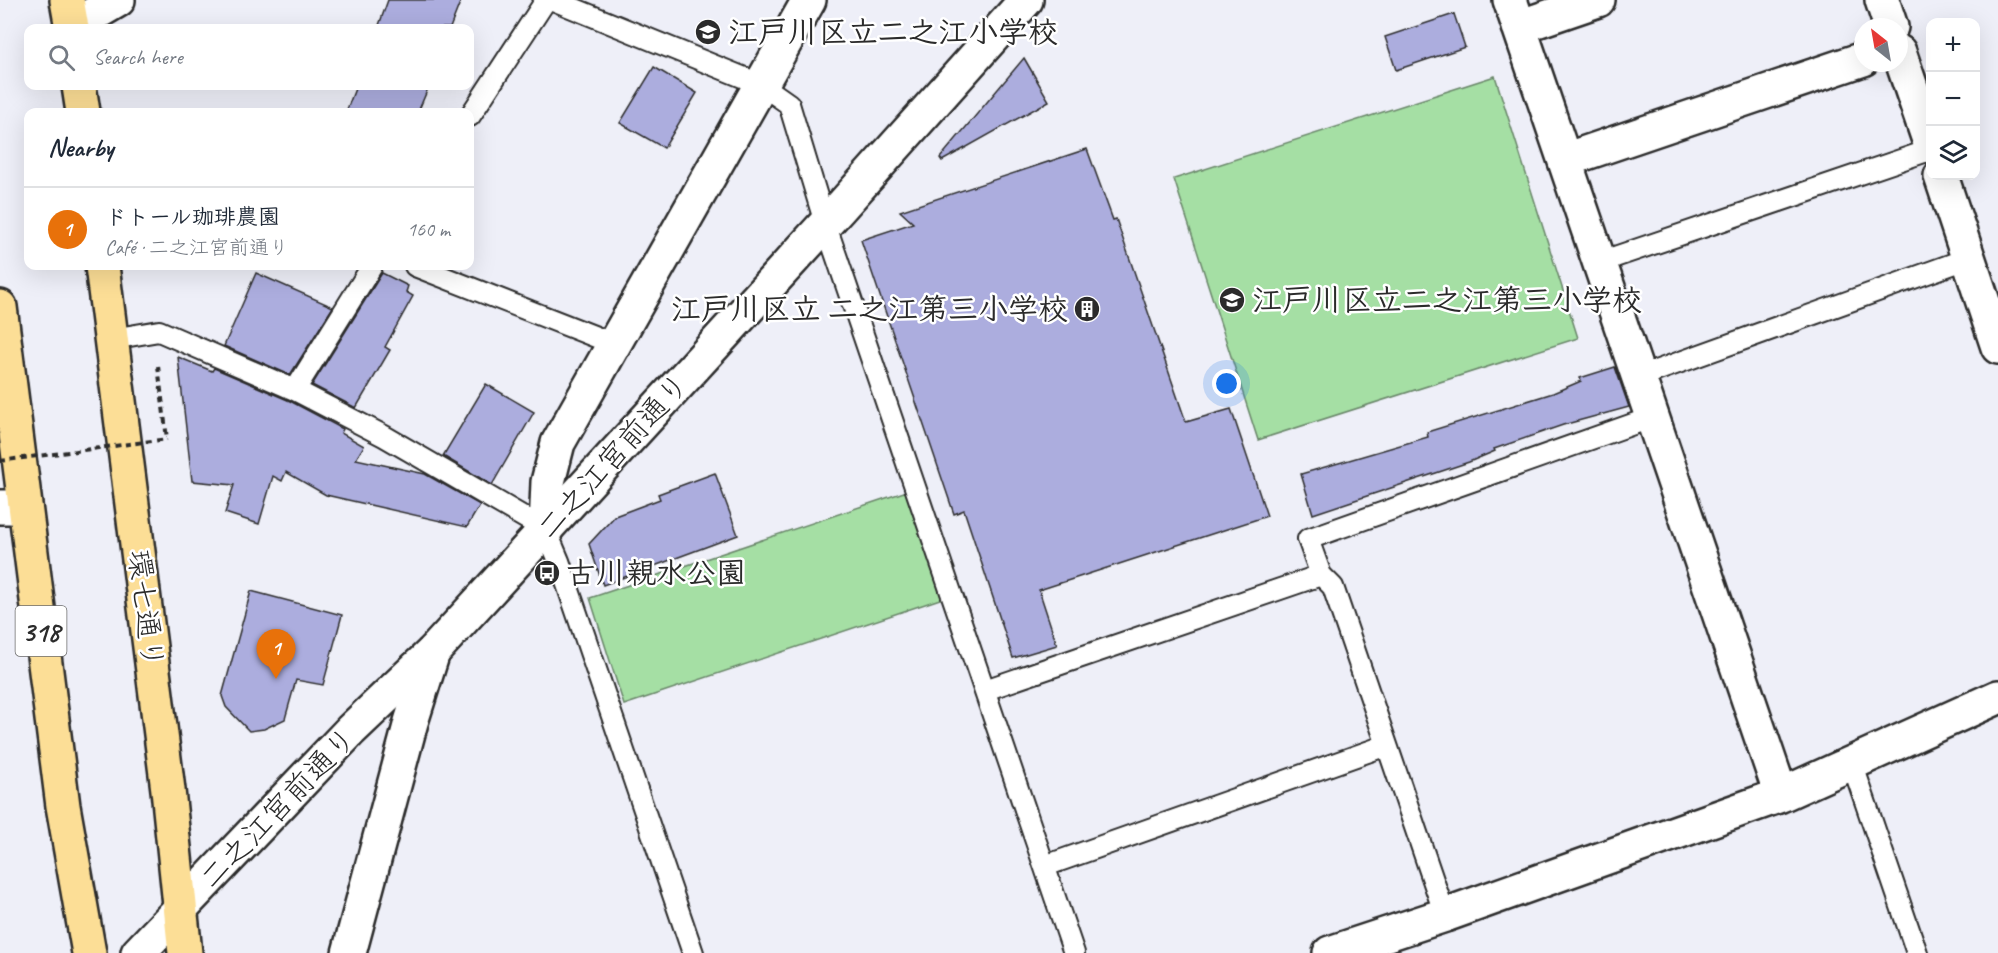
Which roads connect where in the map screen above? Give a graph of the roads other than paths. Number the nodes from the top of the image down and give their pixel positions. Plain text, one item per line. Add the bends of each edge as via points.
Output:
1 (118, 0) edge
2 (546, 0) edge
3 (553, 0) edge
4 (809, 0) edge
5 (1026, 0) edge
6 (1598, 0) edge
7 (1882, 0) edge
8 (1515, 13) edge
9 (70, 18) edge
10 (1888, 18) edge
11 (1854, 61) edge
12 (1906, 72) edge
13 (762, 85) junction
14 (80, 90) edge
15 (82, 108) edge
16 (474, 110) edge
17 (1926, 131) edge
18 (1926, 151) edge
19 (1565, 160) junction
20 (1942, 180) edge
21 (825, 223) junction
22 (1969, 258) junction
23 (1600, 262) junction
24 (102, 270) edge
25 (369, 270) edge
26 (425, 270) edge
27 (0, 315) edge
28 (111, 339) junction
29 (614, 344) junction
30 (1998, 347) edge
31 (1639, 377) junction
32 (295, 390) junction
33 (1653, 417) junction
34 (12, 507) edge
35 (546, 530) junction
36 (1321, 575) junction
37 (433, 652) junction
38 (985, 690) junction
39 (1998, 697) edge
40 (1387, 745) junction
41 (1852, 763) junction
42 (1781, 795) junction
43 (1045, 866) junction
44 (182, 909) junction
45 (1445, 915) junction
46 (89, 953) edge
47 (138, 953) edge
48 (185, 953) edge
49 (200, 953) edge
50 (349, 953) edge
51 (693, 953) edge
52 (1074, 953) edge
53 (1330, 953) edge
54 (1917, 953) edge

1 - 9 street
2 - 16 lane
3 - 13 lane
4 - 13 street
5 - 21 street, 二之江宮前通り
6 - 8 street
7 - 10 street
8 - 19 street
11 - 19 street
12 - 17 street
13 - 21 lane via 789,104
13 - 29 street
14 - 15 main road
18 - 23 lane
19 - 23 street
20 - 22 street
21 - 35 street, 二之江宮前通り
21 - 38 lane
22 - 30 street
22 - 31 lane
23 - 31 street
24 - 28 main road, 環七通り
25 - 32 lane
26 - 29 lane
27 - 34 main road, 318
28 - 32 lane via 159,331
28 - 44 main road, 環七通り
29 - 35 street via 558,443 548,482
31 - 33 street
32 - 35 lane via 384,436
33 - 36 lane via 1308,539
33 - 42 street
34 - 46 main road, 318
35 - 37 street, 二之江宮前通り
35 - 51 lane
36 - 38 lane
36 - 40 lane via 1334,587
37 - 44 street, 二之江宮前通り via 351,730
37 - 50 street
38 - 43 lane
39 - 41 street
40 - 43 lane
40 - 45 lane
41 - 42 street
41 - 54 lane
42 - 45 street
43 - 52 lane
44 - 47 street, 二之江宮前通り
44 - 48 main road, 環七通り
44 - 49 street
45 - 53 street

